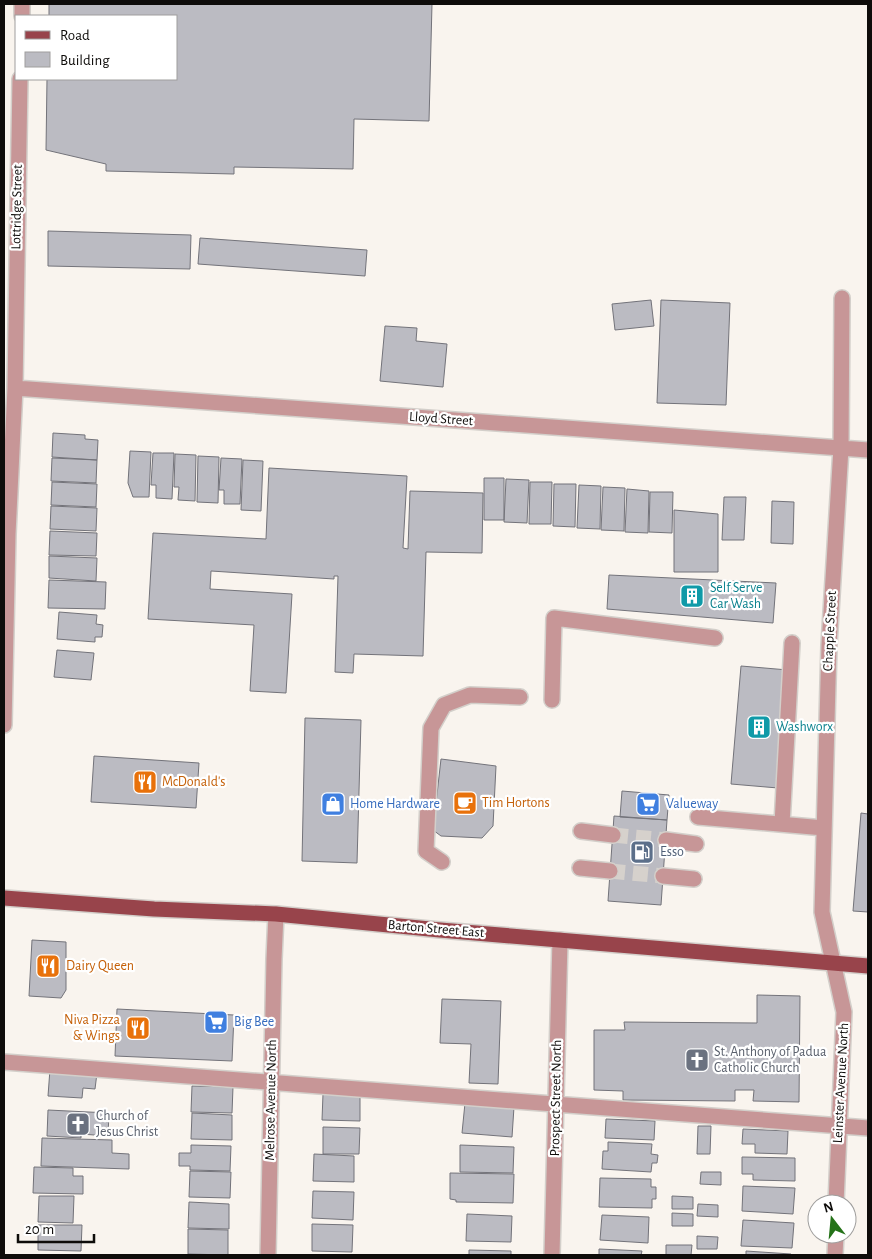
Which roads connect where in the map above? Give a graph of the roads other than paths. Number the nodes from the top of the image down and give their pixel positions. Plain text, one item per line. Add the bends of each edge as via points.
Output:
1 (20, 80) edge
2 (11, 187) edge
3 (842, 298) dead end
4 (9, 363) edge
5 (15, 388) junction
6 (841, 448) junction
7 (868, 450) edge
8 (6, 534) edge
9 (715, 638) dead end
10 (792, 643) dead end
11 (520, 698) dead end
12 (552, 700) dead end
13 (4, 710) edge
14 (4, 725) edge
15 (698, 817) dead end
16 (782, 824) junction
17 (824, 828) junction
18 (581, 831) dead end
19 (613, 835) tunnel mouth
20 (666, 840) tunnel mouth
21 (696, 844) dead end
22 (442, 862) dead end
23 (580, 868) dead end
24 (610, 871) tunnel mouth
25 (663, 876) tunnel mouth
26 (694, 879) dead end
27 (4, 898) edge
28 (276, 914) junction
29 (560, 940) junction
30 (832, 964) junction
31 (868, 966) edge
32 (4, 1062) edge
33 (272, 1082) junction
34 (556, 1104) junction
35 (838, 1126) junction
36 (868, 1128) edge
37 (836, 1194) edge
38 (268, 1255) edge
39 (552, 1255) edge

1 - 2 street, Lottridge Street
2 - 4 street, Lottridge Street
3 - 6 street, Chapple Street
4 - 5 street, Lottridge Street
5 - 6 street, Lloyd Street
5 - 8 street, Lottridge Street
6 - 7 street, Lloyd Street
6 - 17 street, Chapple Street via 829,645
8 - 13 street, Lottridge Street
9 - 12 street via 554,618
10 - 16 street
11 - 22 street via 470,695 444,705 431,728 426,851
13 - 14 street, Lottridge Street
15 - 16 street
16 - 17 street
17 - 30 street, Chapple Street via 822,912
18 - 19 street
20 - 21 street
23 - 24 street
25 - 26 street
27 - 28 main road, Barton Street East
28 - 29 main road, Barton Street East
28 - 33 street, Melrose Avenue North
29 - 30 main road, Barton Street East
29 - 34 street, Prospect Street North
30 - 31 main road, Barton Street East
30 - 35 street, Leinster Avenue North via 844,1012
32 - 33 street
33 - 34 street
33 - 38 street, Melrose Avenue North
34 - 35 street
34 - 39 street, Prospect Street North
35 - 36 street
35 - 37 street, Leinster Avenue North

